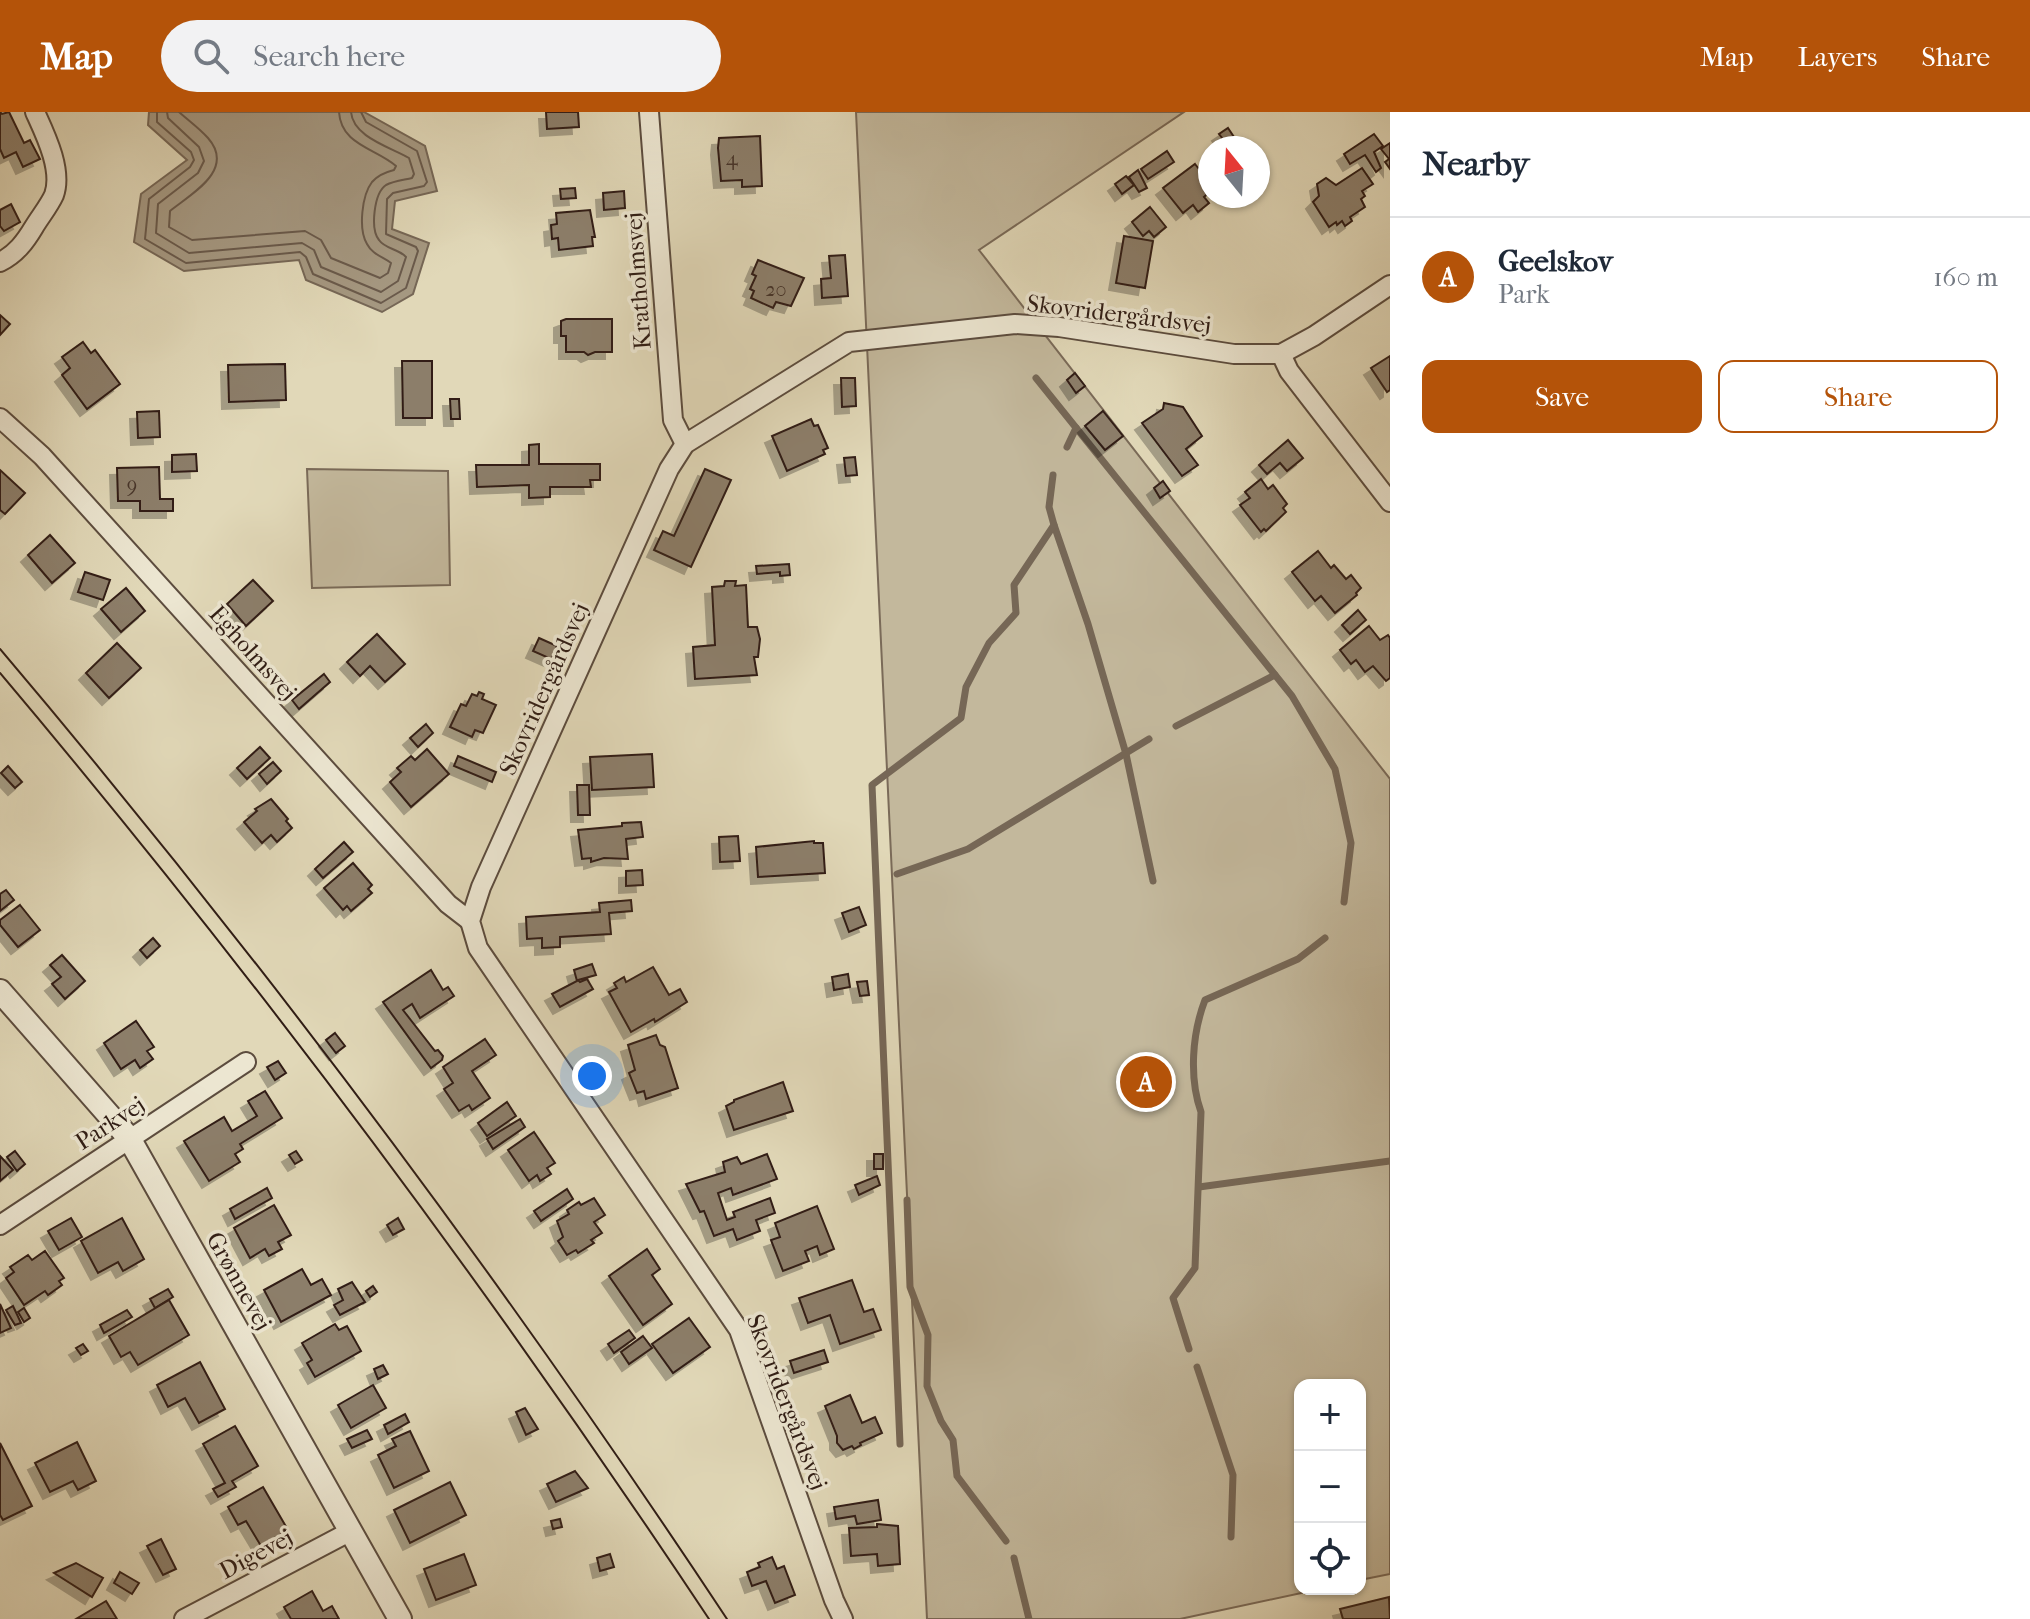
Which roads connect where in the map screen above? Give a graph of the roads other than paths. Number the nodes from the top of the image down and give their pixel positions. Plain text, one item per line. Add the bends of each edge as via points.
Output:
1 (35, 112) edge
2 (649, 112) edge
3 (0, 262) edge
4 (1390, 285) edge
5 (1281, 354) junction
6 (0, 418) edge
7 (685, 444) junction
8 (1390, 502) edge
9 (470, 921) junction
10 (0, 991) edge
11 (246, 1062) dead end
12 (129, 1138) junction
13 (0, 1225) edge
14 (351, 1531) junction
15 (184, 1619) edge
16 (400, 1619) edge
17 (843, 1619) edge

1 - 3 street via 55,170 55,194 25,242
2 - 7 street, Kratholmsvej via 673,420
4 - 5 street, Skovridergårdsvej
5 - 7 street, Skovridergårdsvej via 1234,354 1015,324 849,342
5 - 8 street
6 - 9 street, Egholmsvej via 42,456 448,904
7 - 9 street, Skovridergårdsvej via 669,469
9 - 17 street, Skovridergårdsvej via 478,948 739,1330
10 - 12 street, Grønnevej
11 - 12 street, Parkvej
12 - 13 street, Parkvej
12 - 14 street, Grønnevej
14 - 15 street, Digevej
14 - 16 street, Grønnevej

